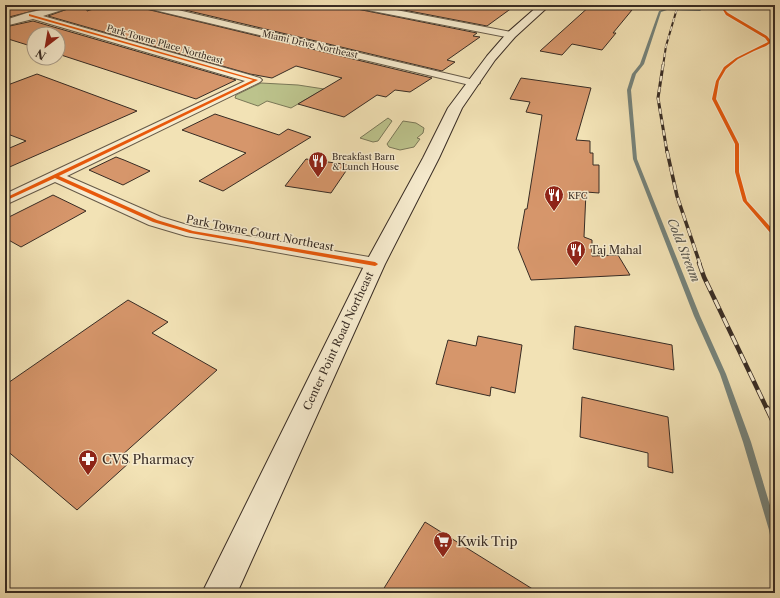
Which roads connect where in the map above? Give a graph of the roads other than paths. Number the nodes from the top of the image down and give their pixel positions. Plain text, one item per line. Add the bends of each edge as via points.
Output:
1 (74, 5) edge
2 (146, 5) edge
3 (357, 5) edge
4 (545, 5) edge
5 (30, 15) junction
6 (5, 22) edge
7 (511, 35) junction
8 (474, 83) junction
9 (55, 176) junction
10 (5, 200) edge
11 (375, 264) junction
12 (218, 587) edge

1 - 5 street
2 - 8 street, Miami Drive Northeast
3 - 7 street
4 - 7 main road, Center Point Road Northeast
5 - 6 street
5 - 9 street, Park Towne Place Northeast via 256,80
7 - 8 main road, Center Point Road Northeast
8 - 11 main road, Center Point Road Northeast via 455,108
9 - 10 street
9 - 11 street, Park Towne Court Northeast via 155,221 192,232
11 - 12 main road, Center Point Road Northeast

